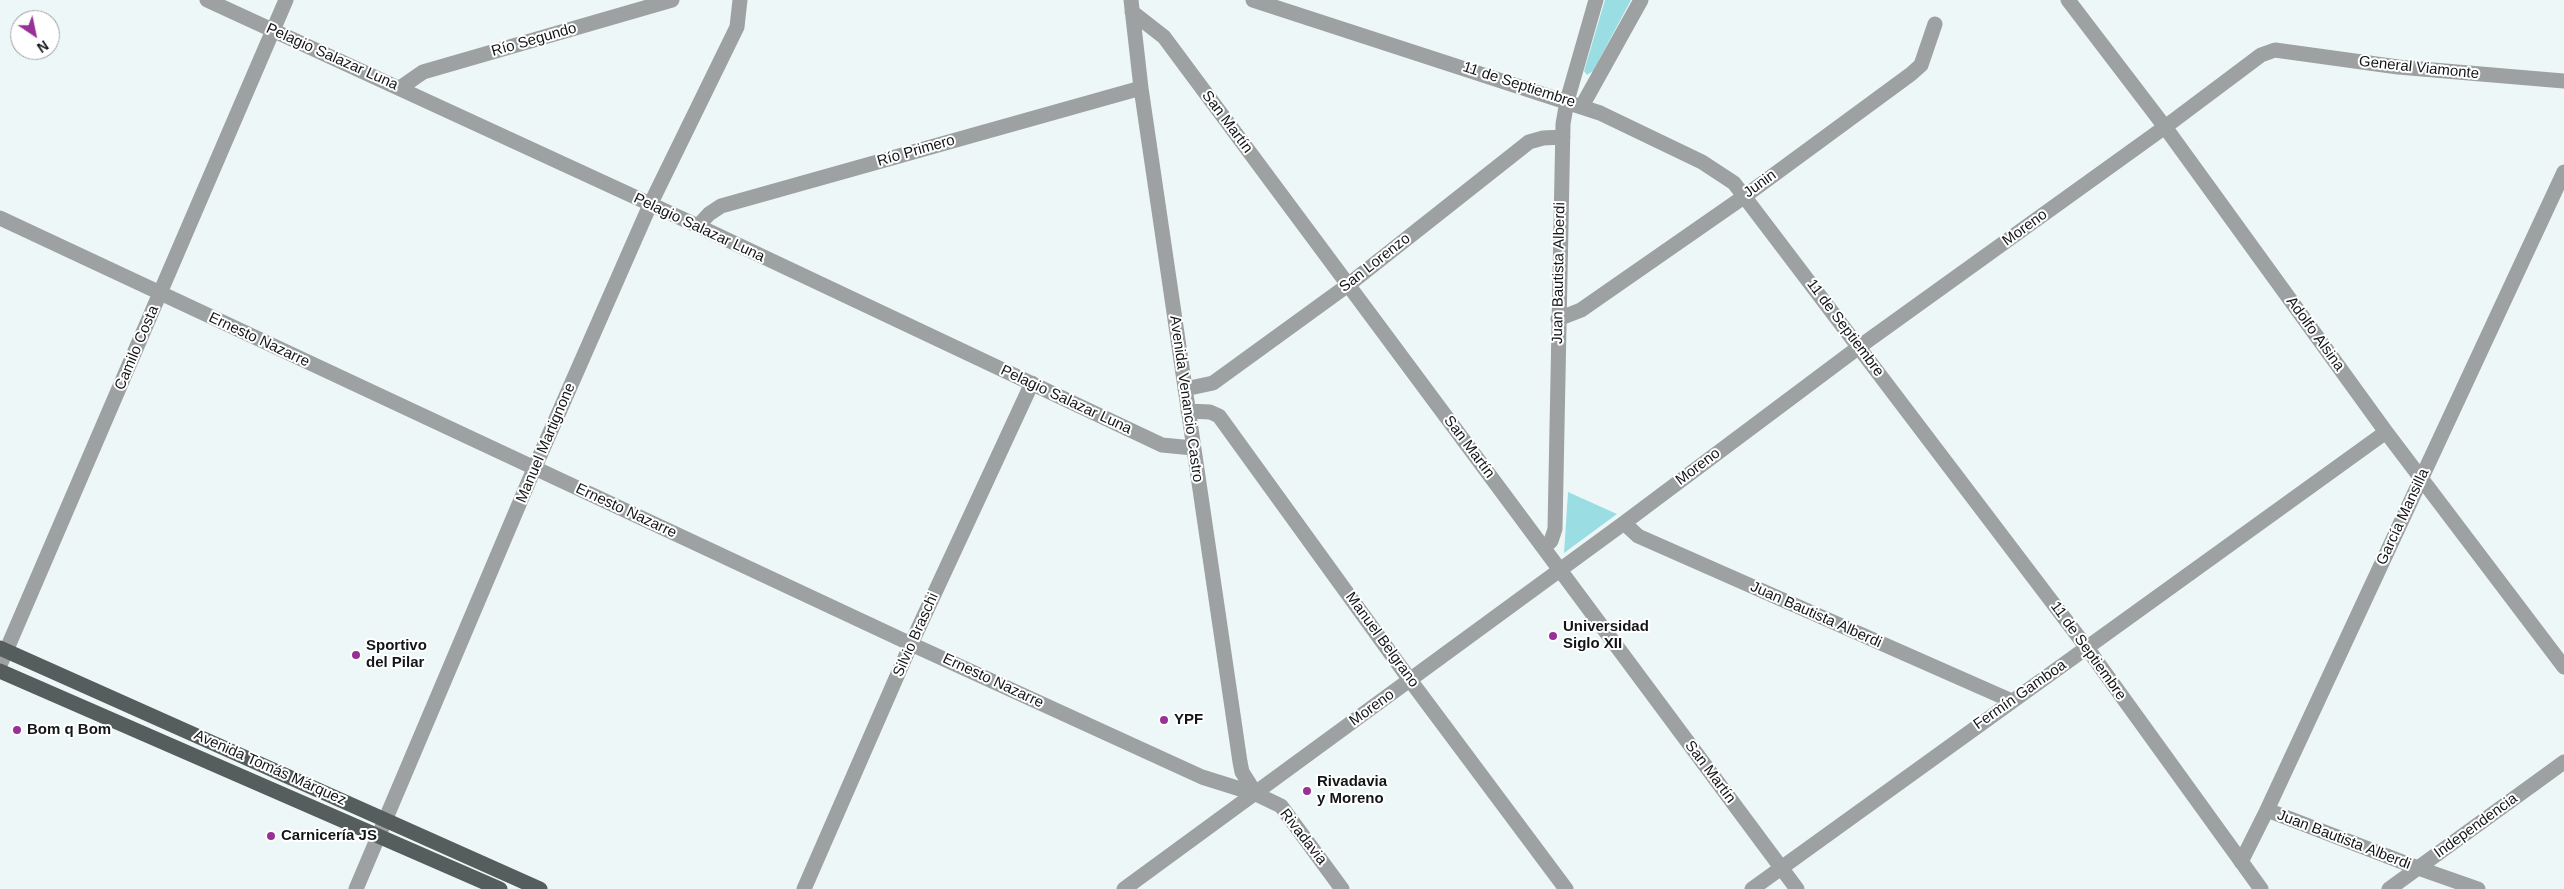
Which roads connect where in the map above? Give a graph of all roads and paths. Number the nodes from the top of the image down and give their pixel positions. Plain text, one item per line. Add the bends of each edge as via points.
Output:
1 (207, 0) edge
2 (286, 0) edge
3 (672, 0) edge
4 (740, 0) edge
5 (1253, 0) edge
6 (1596, 0) edge
7 (1641, 0) edge
8 (2068, 0) edge
9 (1132, 6) edge
10 (1935, 24) dead end
11 (273, 31) junction
12 (2275, 50) joint
13 (2564, 81) edge
14 (400, 88) junction
15 (1141, 88) junction
16 (1567, 100) junction
17 (1582, 106) junction
18 (2165, 127) junction
19 (1562, 137) junction
20 (2564, 172) edge
21 (1745, 196) junction
22 (650, 205) junction
23 (0, 218) edge
24 (698, 226) junction
25 (1348, 284) junction
26 (160, 294) junction
27 (1558, 319) junction
28 (1859, 347) junction
29 (1032, 384) junction
30 (1185, 389) junction
31 (1188, 411) junction
32 (2386, 432) junction
33 (1193, 448) junction
34 (534, 469) junction
35 (2422, 478) junction
36 (1624, 523) junction
37 (1544, 547) junction
38 (1560, 569) junction
39 (911, 644) junction
40 (2087, 648) junction
41 (2, 655) edge
42 (2564, 667) edge
43 (0, 671) edge
44 (1410, 680) junction
45 (2012, 701) junction
46 (2564, 762) edge
47 (1256, 794) junction
48 (2267, 810) junction
49 (386, 820) junction
50 (378, 836) junction
51 (2241, 862) junction
52 (1781, 867) junction
53 (2418, 868) junction
54 (356, 889) edge
55 (500, 889) edge
56 (540, 889) edge
57 (804, 889) edge
58 (1124, 889) edge
59 (1342, 889) edge
60 (1566, 889) edge
61 (1752, 889) edge
62 (1797, 889) edge
63 (2261, 889) edge
64 (2388, 889) edge
65 (2478, 889) edge

1 - 11 street, Pelagio Salazar Luna
2 - 11 street, Camilo Costa
3 - 14 street, Río Segundo via 423,72
4 - 22 street, Manuel Martignone via 737,26
5 - 16 street, 11 de Septiembre
6 - 16 street, Juan Bautista Alberdi
7 - 17 street
8 - 18 street, Adolfo Alsina
9 - 15 street, Avenida Venancio Castro
9 - 25 street, San Martín via 1164,37
10 - 21 street, Junin via 1921,65 1916,70
11 - 14 street, Pelagio Salazar Luna
11 - 26 street, Camilo Costa
12 - 13 street, General Viamonte via 2398,68
12 - 18 street, Moreno via 2261,55
14 - 22 street, Pelagio Salazar Luna
15 - 24 street, Río Primero via 721,206
15 - 30 street, Avenida Venancio Castro
16 - 17 street, 11 de Septiembre
16 - 19 street, Juan Bautista Alberdi
17 - 21 street, 11 de Septiembre via 1702,162 1734,183
18 - 28 street, Moreno
18 - 32 street, Adolfo Alsina
19 - 25 street, San Lorenzo via 1529,142
19 - 27 street, Juan Bautista Alberdi
20 - 35 street, García Mansilla
21 - 27 street, Junin via 1581,310
21 - 28 street, 11 de Septiembre
22 - 24 street, Pelagio Salazar Luna
22 - 34 street, Manuel Martignone
23 - 26 street, Ernesto Nazarre
24 - 29 street, Pelagio Salazar Luna
25 - 30 street, San Lorenzo via 1213,383
25 - 37 street, San Martín
26 - 34 street, Ernesto Nazarre
26 - 41 street, Camilo Costa
27 - 37 street, Juan Bautista Alberdi via 1556,529 1552,540
28 - 36 street, Moreno
28 - 40 street, 11 de Septiembre
29 - 33 street, Pelagio Salazar Luna via 1162,445
29 - 39 street, Silvio Braschi
30 - 31 street, Avenida Venancio Castro
31 - 33 street, Avenida Venancio Castro
31 - 44 street, Manuel Belgrano via 1210,412 1219,416
32 - 35 street, Adolfo Alsina
32 - 40 street, Fermín Gamboa
33 - 47 street, Avenida Venancio Castro via 1240,762 1242,772
34 - 39 street, Ernesto Nazarre
34 - 49 street, Manuel Martignone
35 - 42 street, Adolfo Alsina
35 - 48 street, García Mansilla
36 - 38 street, Moreno
36 - 45 street, Juan Bautista Alberdi via 1638,536
37 - 38 street, San Martín
38 - 44 street, Moreno
38 - 52 street, San Martín
39 - 47 street, Ernesto Nazarre via 1202,777
39 - 57 street, Silvio Braschi
40 - 45 street, Fermín Gamboa
40 - 51 street, 11 de Septiembre
41 - 49 main road, Avenida Tomás Márquez
43 - 50 main road, Avenida Tomás Márquez
44 - 47 street, Moreno
44 - 60 street, Manuel Belgrano
45 - 52 street, Fermín Gamboa
46 - 53 street, Independencia
47 - 58 street, Moreno
47 - 59 street, Rivadavia via 1281,806
48 - 51 street, García Mansilla
48 - 53 street, Juan Bautista Alberdi
49 - 50 street, Manuel Martignone
49 - 56 main road, Avenida Tomás Márquez
50 - 54 street, Manuel Martignone
50 - 55 main road, Avenida Tomás Márquez
51 - 63 street, 11 de Septiembre
52 - 61 street, Fermín Gamboa
52 - 62 street, San Martín
53 - 64 street, Independencia
53 - 65 street, Juan Bautista Alberdi

